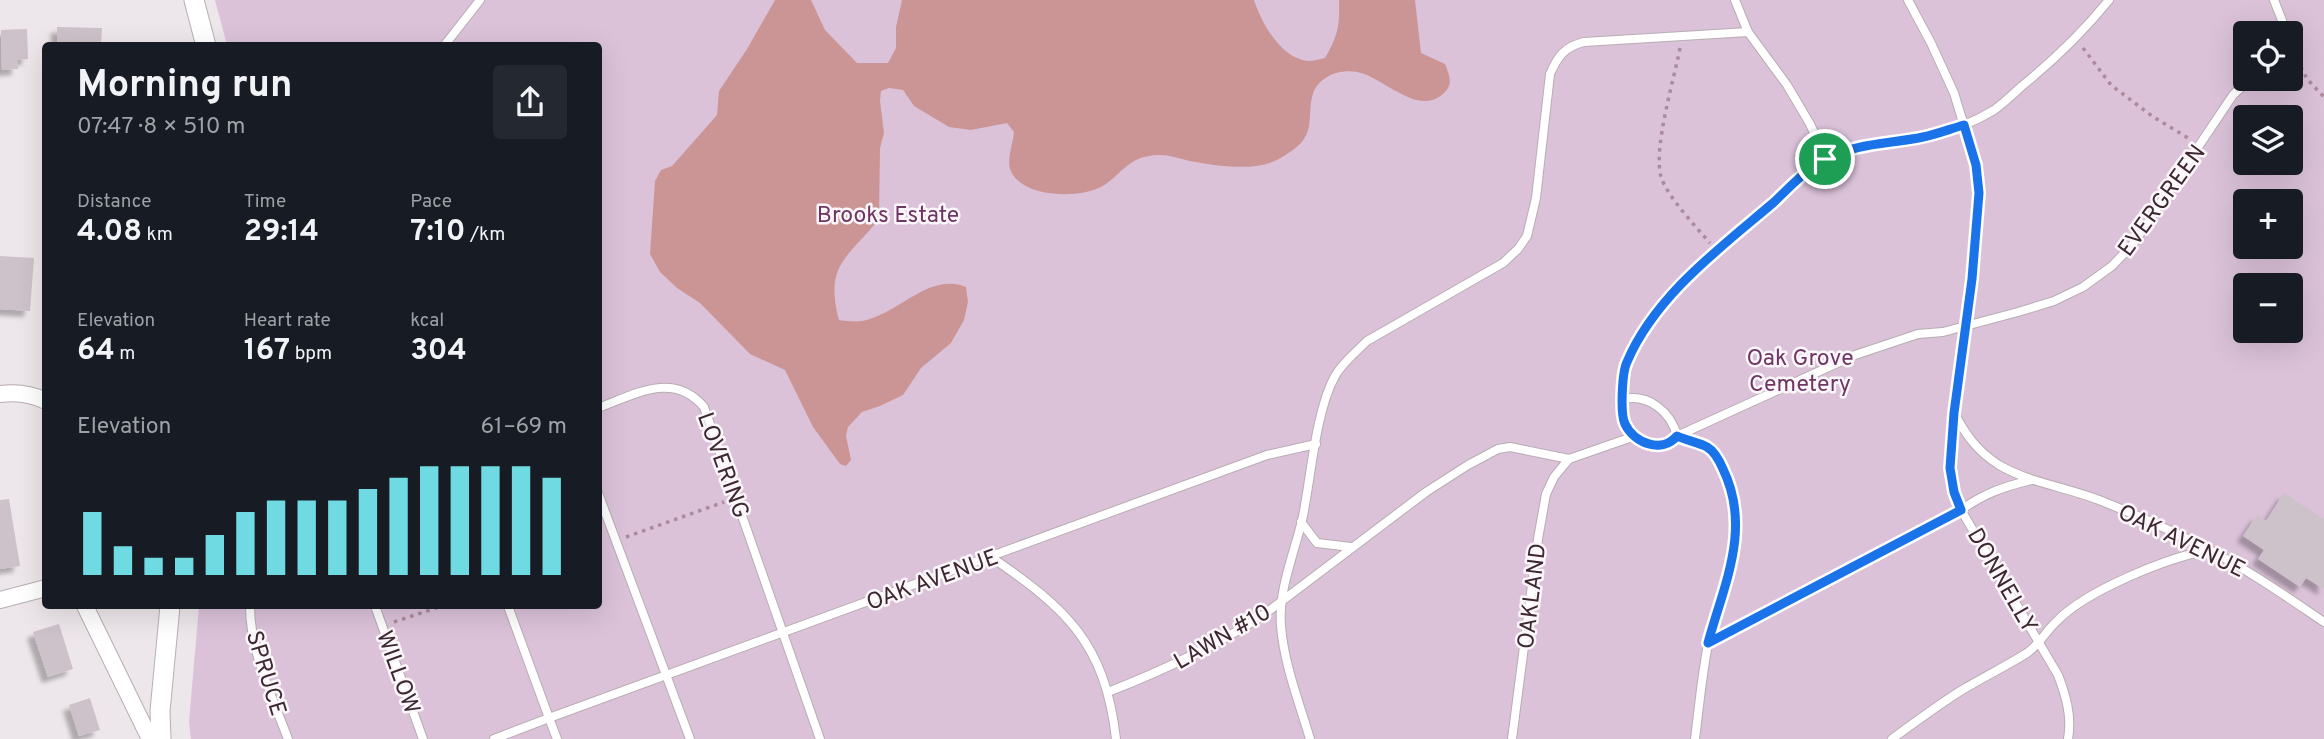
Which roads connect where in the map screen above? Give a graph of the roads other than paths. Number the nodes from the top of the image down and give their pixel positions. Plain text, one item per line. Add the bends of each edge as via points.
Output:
1 (194, 0) edge
2 (480, 0) edge
3 (1735, 0) edge
4 (1908, 0) edge
5 (2109, 0) edge
6 (2274, 0) edge
7 (2282, 21) edge
8 (1748, 32) junction
9 (205, 42) edge
10 (447, 42) edge
11 (2237, 91) edge
12 (1964, 125) junction
13 (1825, 159) junction
14 (1966, 326) junction
15 (0, 394) edge
16 (42, 399) edge
17 (1624, 399) junction
18 (602, 407) edge
19 (1954, 413) junction
20 (1635, 436) junction
21 (1677, 436) junction
22 (1316, 444) junction
23 (1569, 459) junction
24 (2031, 480) junction
25 (602, 503) edge
26 (1961, 510) junction
27 (1301, 522) junction
28 (1351, 547) junction
29 (2210, 550) junction
30 (991, 557) junction
31 (42, 589) edge
32 (0, 600) edge
33 (1282, 600) junction
34 (86, 609) edge
35 (170, 609) edge
36 (250, 609) edge
37 (376, 609) edge
38 (509, 609) edge
39 (2324, 622) edge
40 (784, 632) junction
41 (1708, 643) junction
42 (2040, 643) junction
43 (666, 674) junction
44 (1108, 692) junction
45 (549, 718) junction
46 (150, 739) edge
47 (161, 739) edge
48 (288, 739) edge
49 (423, 739) edge
50 (494, 739) edge
51 (557, 739) edge
52 (690, 739) edge
53 (820, 739) edge
54 (1116, 739) edge
55 (1310, 739) edge
56 (1512, 739) edge
57 (1695, 739) edge
58 (1892, 739) edge
59 (2068, 739) edge

1 - 9 street
2 - 10 lane
3 - 8 lane
4 - 12 lane via 1954,93
5 - 12 lane via 2053,61 1994,110
6 - 7 lane
8 - 13 lane via 1787,85
8 - 22 lane via 1584,42 1570,46 1558,57 1550,74 1536,198 1527,236 1503,263 1367,341 1349,358 1325,401
11 - 14 lane, EVERGREEN via 2133,244 2112,266 2054,301
12 - 13 lane via 1924,137 1848,148
12 - 14 lane via 1979,193
13 - 17 lane via 1807,170 1666,301 1626,363
14 - 19 lane
14 - 21 lane, EVERGREEN via 1918,334 1856,355
15 - 16 street
17 - 20 lane via 1625,424
17 - 21 lane via 1650,401 1669,418
18 - 40 lane, LOVERING via 663,387 680,388 704,407
19 - 24 lane via 1967,437 1984,454
19 - 26 lane via 1950,468
20 - 21 lane, EVERGREEN via 1657,446
20 - 23 lane
21 - 41 lane via 1707,447 1720,463 1736,512 1735,549
22 - 27 lane
22 - 30 lane, OAK AVENUE via 1268,455
23 - 28 lane via 1510,447 1498,449 1426,492
23 - 56 lane, OAKLAND via 1546,494
24 - 26 lane via 1983,494
24 - 29 lane, OAK AVENUE via 2099,500
25 - 43 lane
26 - 41 lane, DONNELLY
26 - 42 lane, DONNELLY
27 - 28 lane via 1317,543
27 - 33 lane
28 - 33 lane
29 - 39 lane, OAK AVENUE
29 - 42 lane via 2130,576 2056,621
30 - 40 lane, OAK AVENUE
30 - 44 lane via 1065,614 1092,652
31 - 32 street
33 - 44 lane, LAWN #10 via 1199,653
33 - 55 lane, LAWN #10 via 1285,655
34 - 46 street
35 - 47 street
36 - 48 lane, SPRUCE via 256,649
37 - 49 lane, WILLOW
38 - 45 lane
40 - 43 lane, OAK AVENUE
40 - 53 lane, LOVERING
41 - 57 lane
42 - 58 lane
42 - 59 lane, DONNELLY via 2068,701
43 - 45 lane, OAK AVENUE
43 - 52 lane
44 - 54 lane
45 - 50 lane, OAK AVENUE
45 - 51 lane

